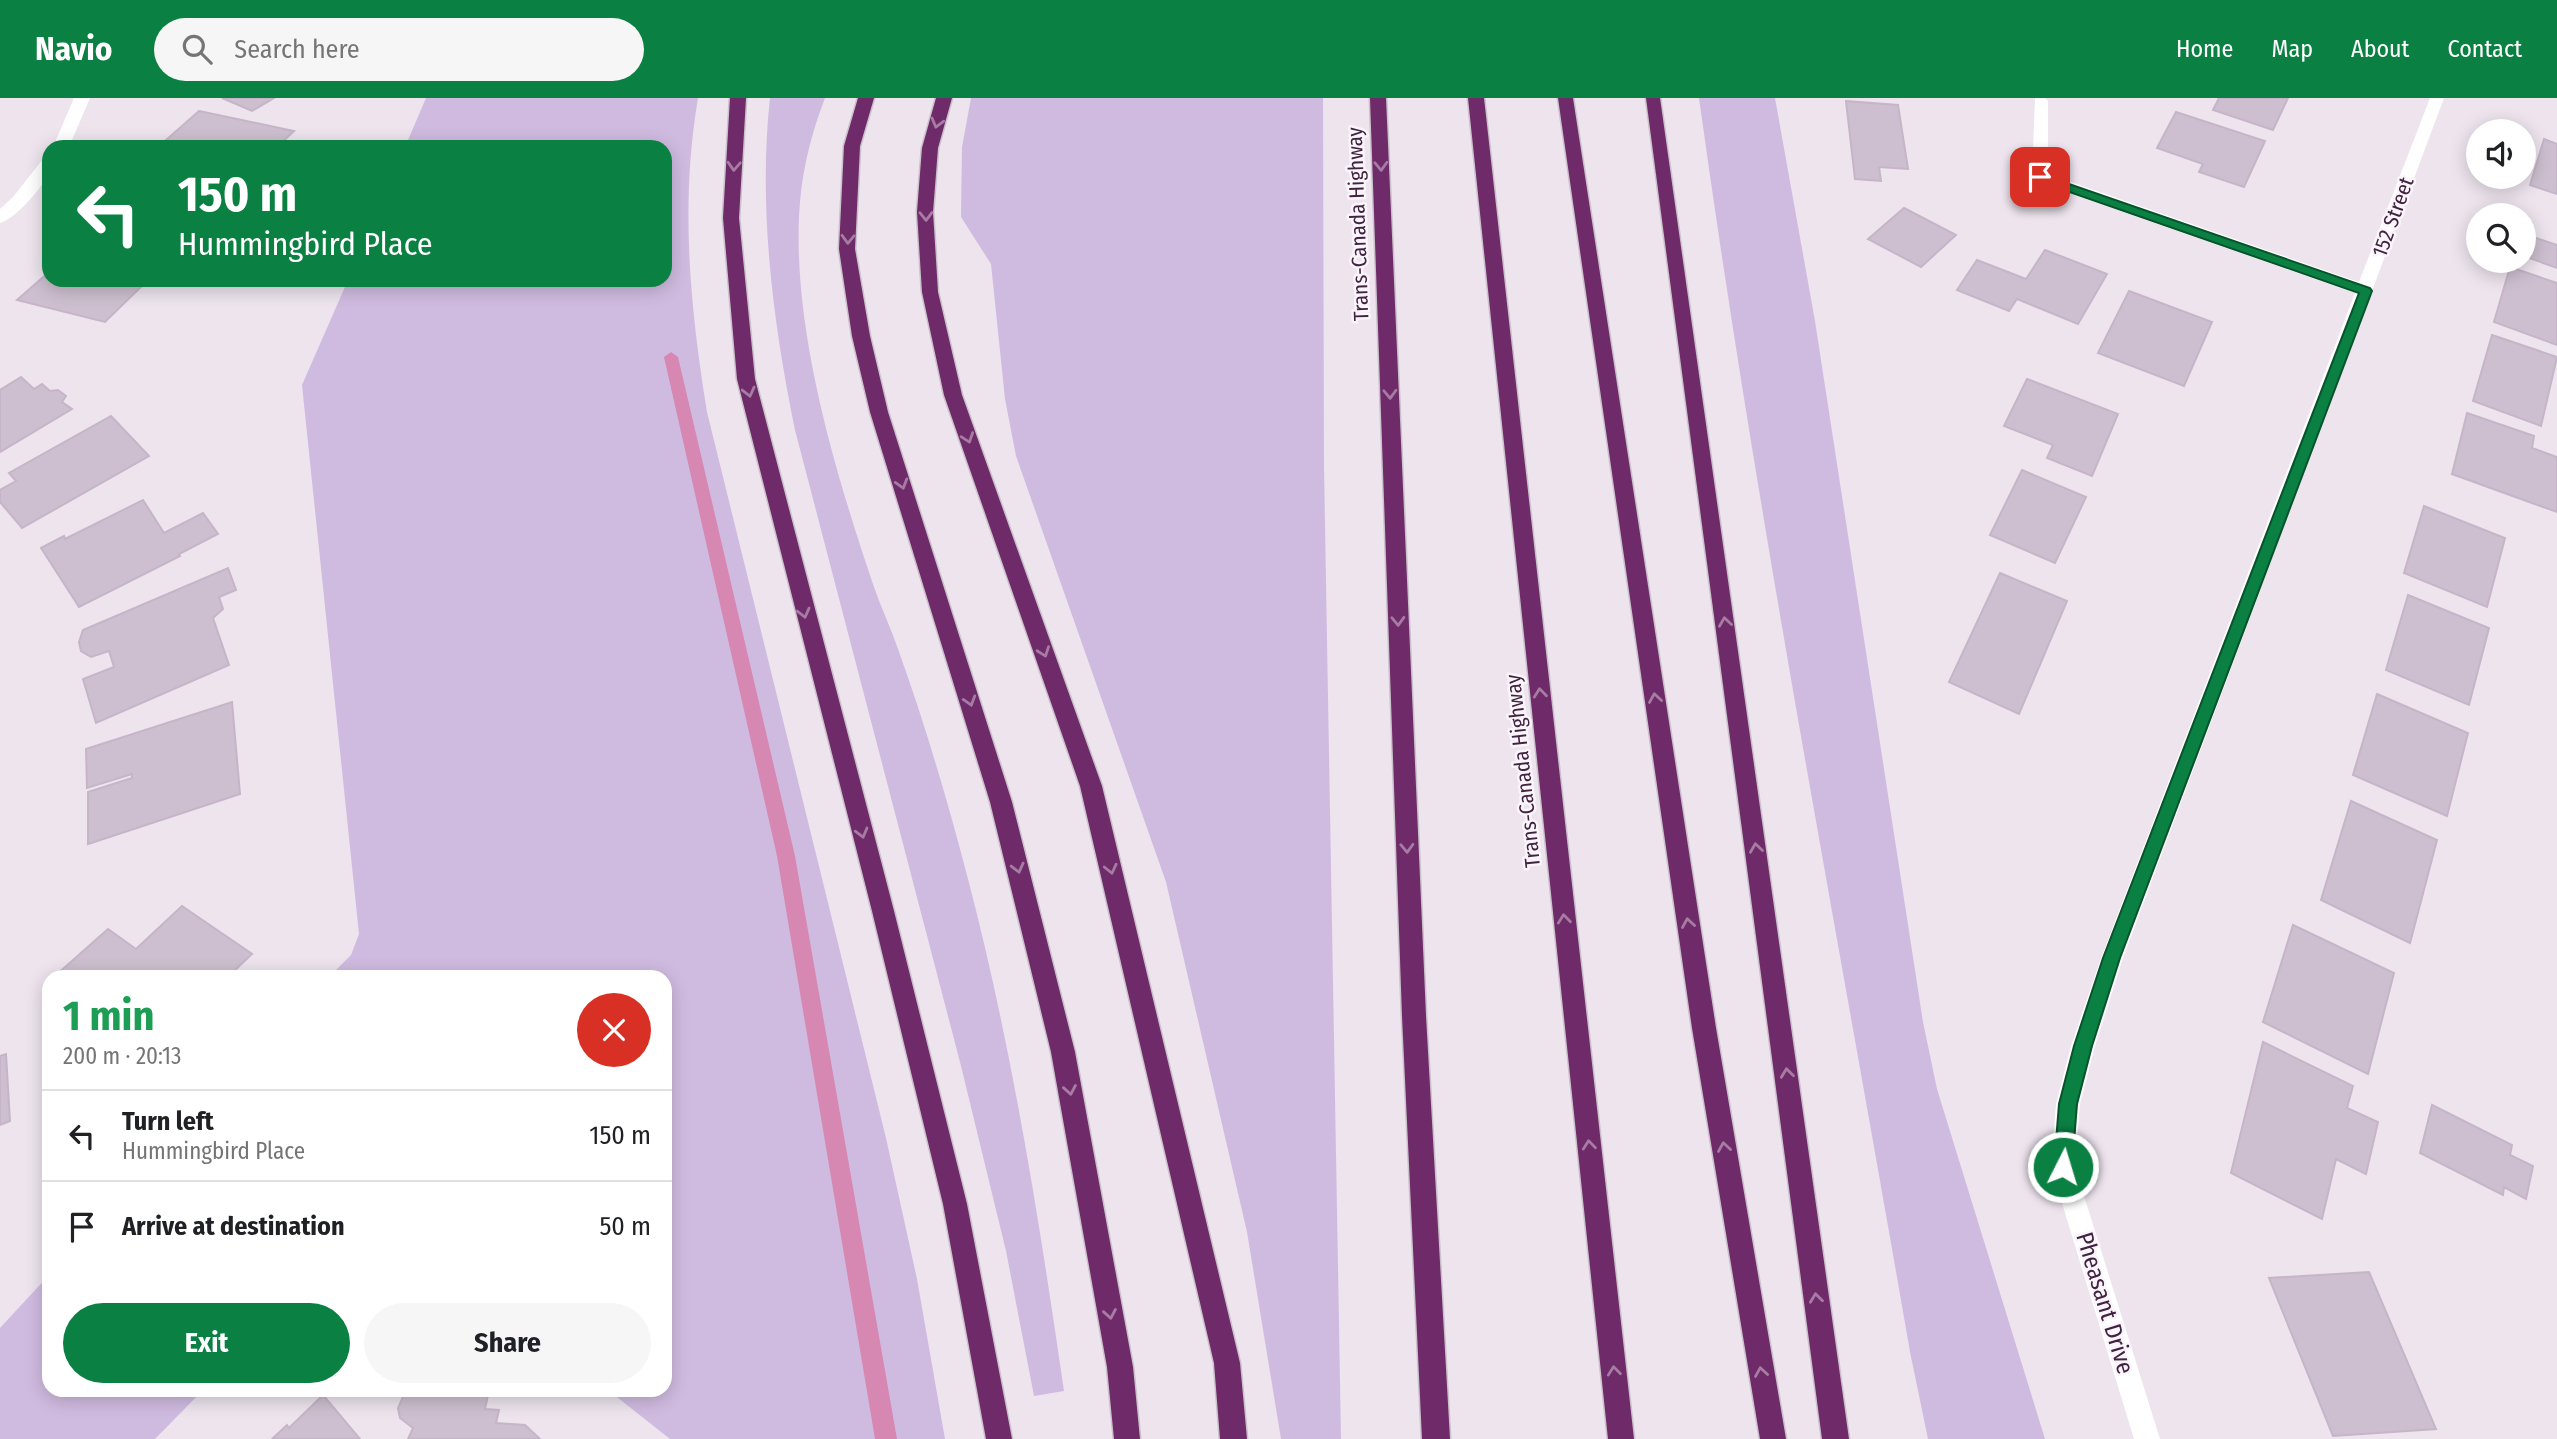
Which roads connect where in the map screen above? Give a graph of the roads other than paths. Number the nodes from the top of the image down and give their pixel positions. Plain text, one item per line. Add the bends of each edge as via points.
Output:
1 (82, 98) edge
2 (737, 98) edge
3 (866, 98) edge
4 (944, 98) edge
5 (1378, 98) edge
6 (1476, 98) edge
7 (1565, 98) edge
8 (1653, 98) edge
9 (2437, 98) edge
10 (2040, 101) dead end
11 (64, 140) edge
12 (42, 172) edge
13 (0, 218) edge
14 (2366, 291) junction
15 (2063, 1167) joint
16 (999, 1439) edge
17 (1127, 1439) edge
18 (1234, 1439) edge
19 (1436, 1439) edge
20 (1621, 1439) edge
21 (1773, 1439) edge
22 (1835, 1439) edge
23 (2147, 1439) edge

1 - 11 street
2 -> 16 highway via 731,218 746,379 955,1204
3 -> 17 highway via 852,146 848,249 861,336 879,412 1001,802 1063,1052 1120,1367
4 -> 18 highway via 930,148 925,212 930,292 953,395 1091,786 1227,1363
5 -> 19 highway, Trans-Canada Highway
20 -> 6 highway, Trans-Canada Highway
21 -> 7 highway via 1704,1028
22 -> 8 highway
9 - 14 street, 152 Street
10 - 14 street via 2040,177
12 - 13 street
14 - 15 street, 152 Street via 2112,958 2068,1104
15 - 23 street, Pheasant Drive

